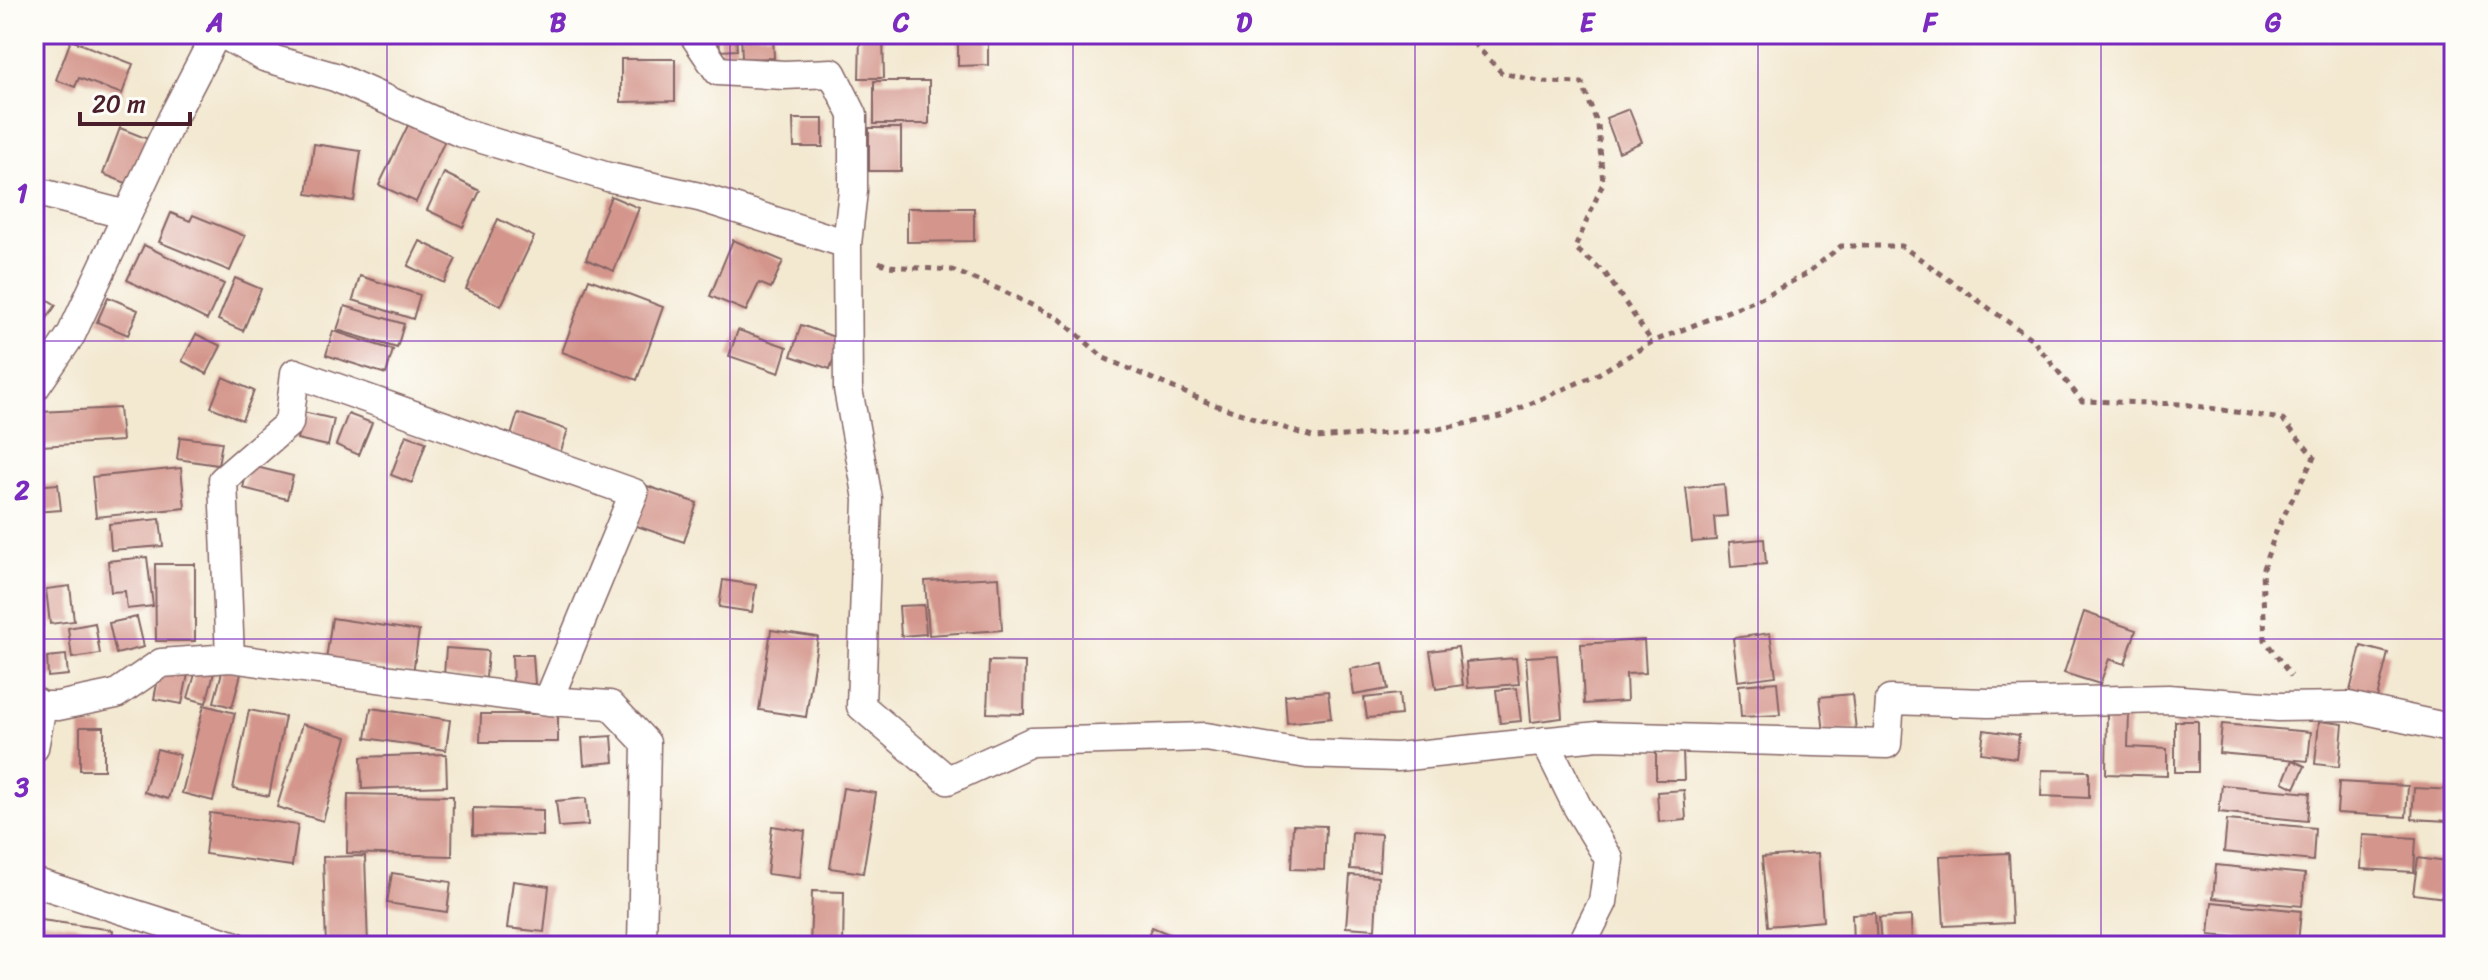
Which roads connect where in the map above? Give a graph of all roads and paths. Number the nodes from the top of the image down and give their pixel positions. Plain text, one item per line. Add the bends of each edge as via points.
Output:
1 (219, 34) edge
2 (693, 34) edge
3 (1465, 34) edge
4 (34, 191) edge
5 (127, 215) junction
6 (847, 244) junction
7 (1652, 342) junction
8 (34, 389) edge
9 (230, 658) junction
10 (2298, 686) dead end
11 (548, 701) junction
12 (38, 703) edge
13 (2454, 729) edge
14 (1545, 741) junction
15 (34, 748) edge
16 (34, 882) edge
17 (236, 946) edge
18 (642, 946) edge
19 (1581, 946) edge

1 - 5 street
1 - 6 street via 264,57 335,77 459,132 608,177 699,197
2 - 6 street via 718,71 832,73 853,115
3 - 7 path via 1502,73 1582,83 1598,125 1603,183 1575,248 1605,273
4 - 5 street
5 - 8 street via 71,335
6 - 7 path via 888,266 952,270 1001,290 1060,319 1104,358 1209,403 1315,438 1433,430 1500,417 1598,374
6 - 14 street via 848,389 868,499 861,706 948,780 1031,742 1206,737 1307,754 1397,757
7 - 10 path via 1761,298 1806,274 1841,246 1902,246 2032,339 2082,401 2183,404 2282,419 2314,457 2262,571 2265,640
9 - 11 street
9 - 11 street via 223,480 289,423 295,373 634,493
9 - 12 street via 161,663 116,694 58,706
11 - 18 street via 610,705 646,743
12 - 15 street
13 - 14 street via 2348,706 2168,699 1890,700 1887,744 1598,736
14 - 19 street via 1609,859 1603,902
16 - 17 street

